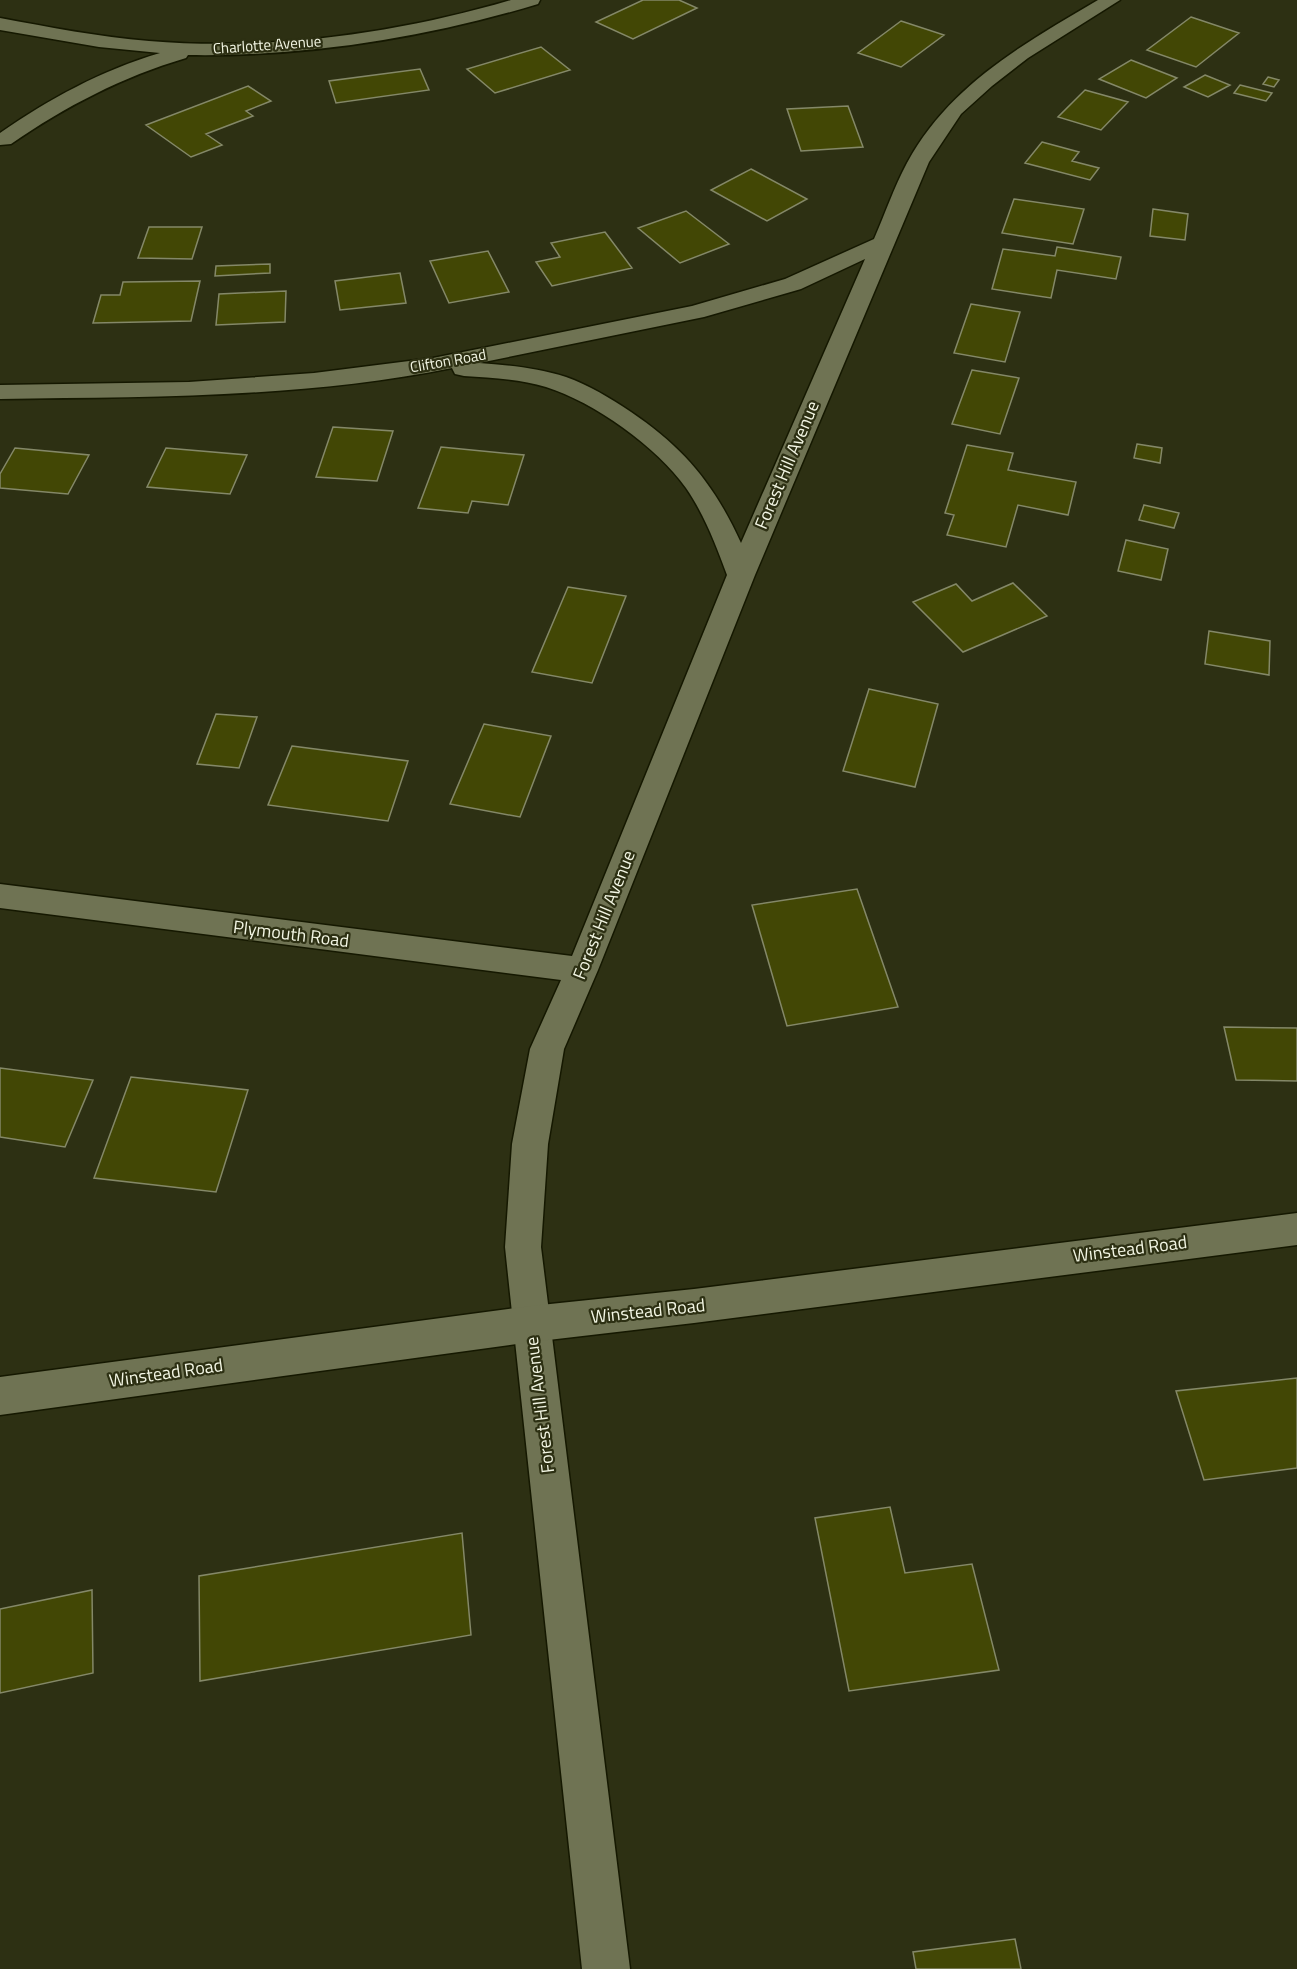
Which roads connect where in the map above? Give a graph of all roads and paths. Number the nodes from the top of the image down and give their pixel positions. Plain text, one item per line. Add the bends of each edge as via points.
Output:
1 (531, 0) edge
2 (1111, 0) edge
3 (0, 24) edge
4 (197, 50) junction
5 (1, 138) edge
6 (880, 244) junction
7 (433, 365) junction
8 (0, 392) edge
9 (741, 575) junction
10 (0, 896) edge
11 (582, 970) junction
12 (1297, 1228) edge
13 (531, 1324) junction
14 (0, 1396) edge
15 (606, 1969) edge

1 - 4 street, Charlotte Avenue via 452,21 357,36 269,47
2 - 6 street, Forest Hill Avenue via 1021,54 954,110 918,162
3 - 4 street, Charlotte Avenue via 77,38
4 - 5 street via 106,78
6 - 7 street, Clifton Road via 793,284 696,312
6 - 9 street, Forest Hill Avenue
7 - 8 street, Clifton Road via 314,380 189,389
7 - 9 street via 547,380 588,395 627,420 668,450 693,477 717,514
9 - 11 street, Forest Hill Avenue
10 - 11 street, Plymouth Road
11 - 13 street, Forest Hill Avenue via 547,1049 530,1144 523,1247
12 - 13 street, Winstead Road
13 - 14 street, Winstead Road
13 - 15 street, Forest Hill Avenue

